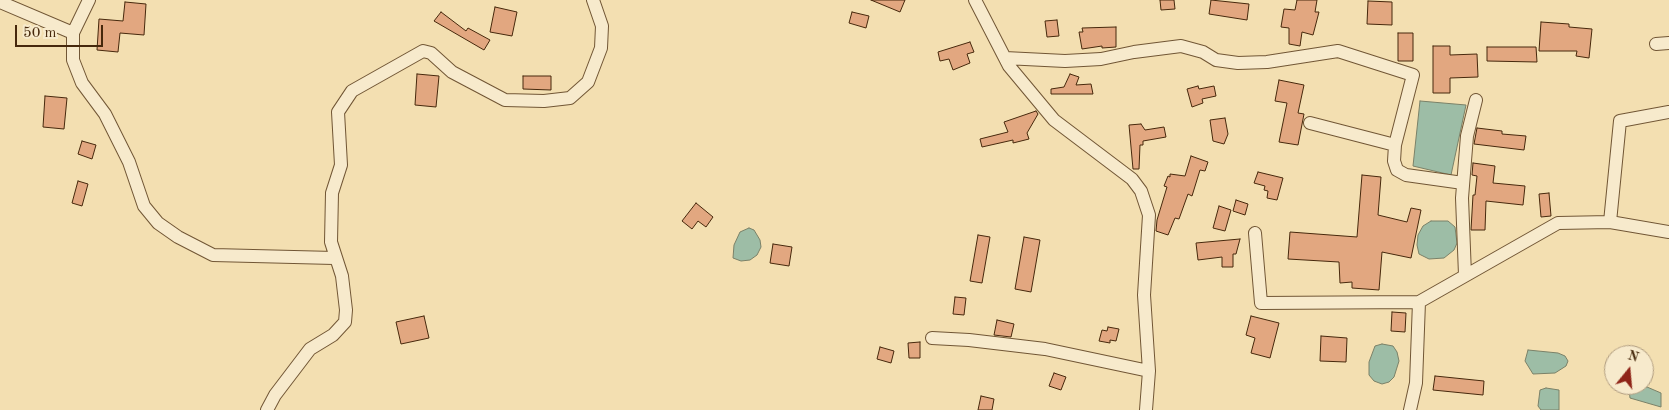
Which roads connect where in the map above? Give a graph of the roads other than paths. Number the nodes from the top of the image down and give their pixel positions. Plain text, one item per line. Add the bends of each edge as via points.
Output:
1 (90, 0) edge
2 (593, 0) edge
3 (975, 0) edge
4 (0, 2) edge
5 (73, 33) junction
6 (1669, 43) edge
7 (1656, 44) dead end
8 (1005, 58) junction
9 (1476, 100) dead end
10 (1669, 112) edge
11 (1310, 123) dead end
12 (1395, 145) junction
13 (1463, 183) junction
14 (1610, 222) junction
15 (1669, 232) edge
16 (1255, 233) dead end
17 (334, 258) junction
18 (1465, 275) junction
19 (1419, 302) junction
20 (932, 338) dead end
21 (1149, 371) junction
22 (267, 410) edge
23 (1146, 410) edge
24 (1410, 410) edge

1 - 5 street
2 - 17 street via 602,26 601,48 588,82 570,98 505,100 452,72 431,53 423,51 352,91 338,112 341,165 332,193 330,242
3 - 8 street
4 - 5 street
5 - 17 street via 73,60 82,83 105,114 130,162 144,206 158,223 213,255
6 - 7 street
8 - 12 street via 1066,62 1181,46 1203,52 1216,60 1238,63 1338,51 1412,75
8 - 21 street via 1054,120 1132,179 1141,191 1149,216 1144,295
9 - 13 street via 1467,136
10 - 14 street via 1620,121
11 - 12 street
12 - 13 street via 1396,170 1406,175
13 - 18 street
14 - 15 street
14 - 18 street via 1558,223
16 - 19 street via 1261,303
17 - 22 street via 342,276 345,322 310,349
18 - 19 street
19 - 24 street via 1416,383
20 - 21 street via 1045,349
21 - 23 street

